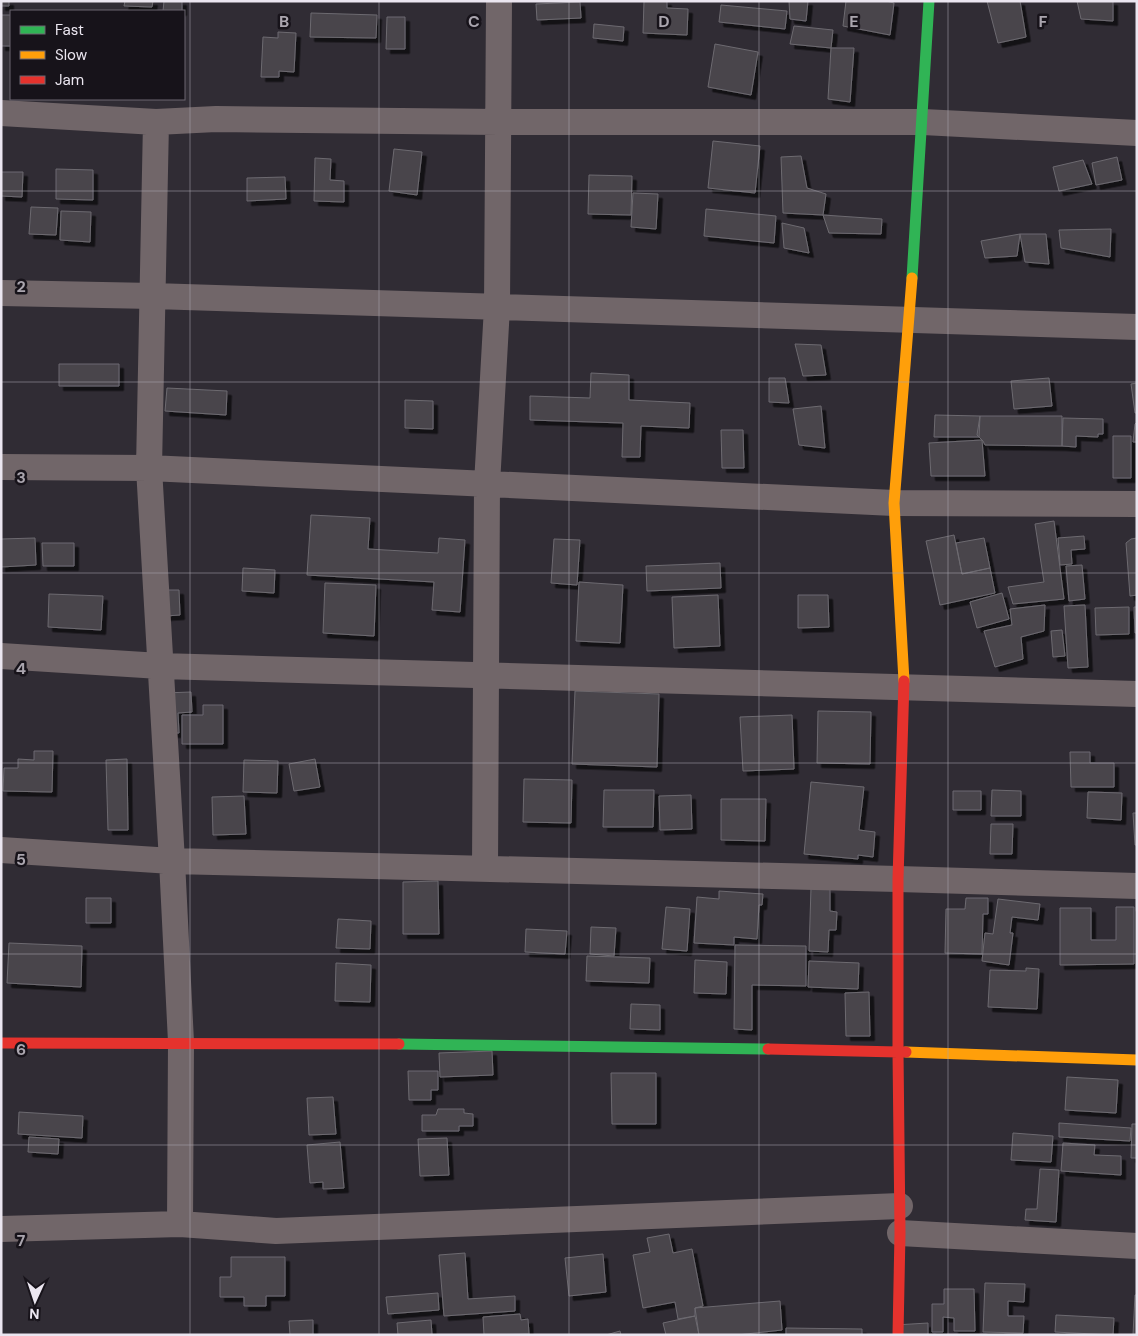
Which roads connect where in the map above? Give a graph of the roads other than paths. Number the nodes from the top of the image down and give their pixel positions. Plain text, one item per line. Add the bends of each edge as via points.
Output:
1 (499, 1) edge
2 (929, 1) edge
3 (1, 113) edge
4 (156, 122) junction
5 (499, 122) junction
6 (923, 122) junction
7 (1137, 133) edge
8 (1, 293) edge
9 (153, 296) junction
10 (497, 306) junction
11 (910, 320) junction
12 (1137, 327) edge
13 (1, 467) edge
14 (149, 468) junction
15 (487, 484) junction
16 (894, 503) junction
17 (1137, 504) edge
18 (1, 656) edge
19 (160, 666) junction
20 (486, 675) junction
21 (904, 688) junction
22 (1137, 694) edge
23 (1, 850) edge
24 (172, 861) junction
25 (485, 869) junction
26 (898, 879) junction
27 (1137, 886) edge
28 (181, 1042) junction
29 (1, 1043) edge
30 (898, 1052) junction
31 (1137, 1060) edge
32 (900, 1206) junction
33 (180, 1224) junction
34 (1, 1229) edge
35 (900, 1233) junction
36 (1137, 1246) edge
37 (898, 1335) edge

1 - 5 street
2 - 6 street
3 - 4 street
4 - 5 street via 216,119
4 - 9 street
5 - 6 street
5 - 10 street
6 - 7 street
6 - 11 street
8 - 9 street
9 - 10 street
9 - 14 street
10 - 11 street
10 - 15 street
11 - 12 street
11 - 16 street
13 - 14 street
14 - 15 street
14 - 19 street
15 - 16 street
15 - 20 street
16 - 17 street
16 - 21 street
18 - 19 street
19 - 20 street
19 - 24 street
20 - 21 street
20 - 25 street
21 - 22 street
21 - 26 street
23 - 24 street
24 - 25 street
24 - 28 street
25 - 26 street
26 - 27 street
26 - 30 street
28 - 29 street
28 - 30 street
28 - 33 street
30 - 31 street
30 - 32 street
32 - 33 street via 276,1232
32 - 35 street
33 - 34 street
35 - 36 street
35 - 37 street

